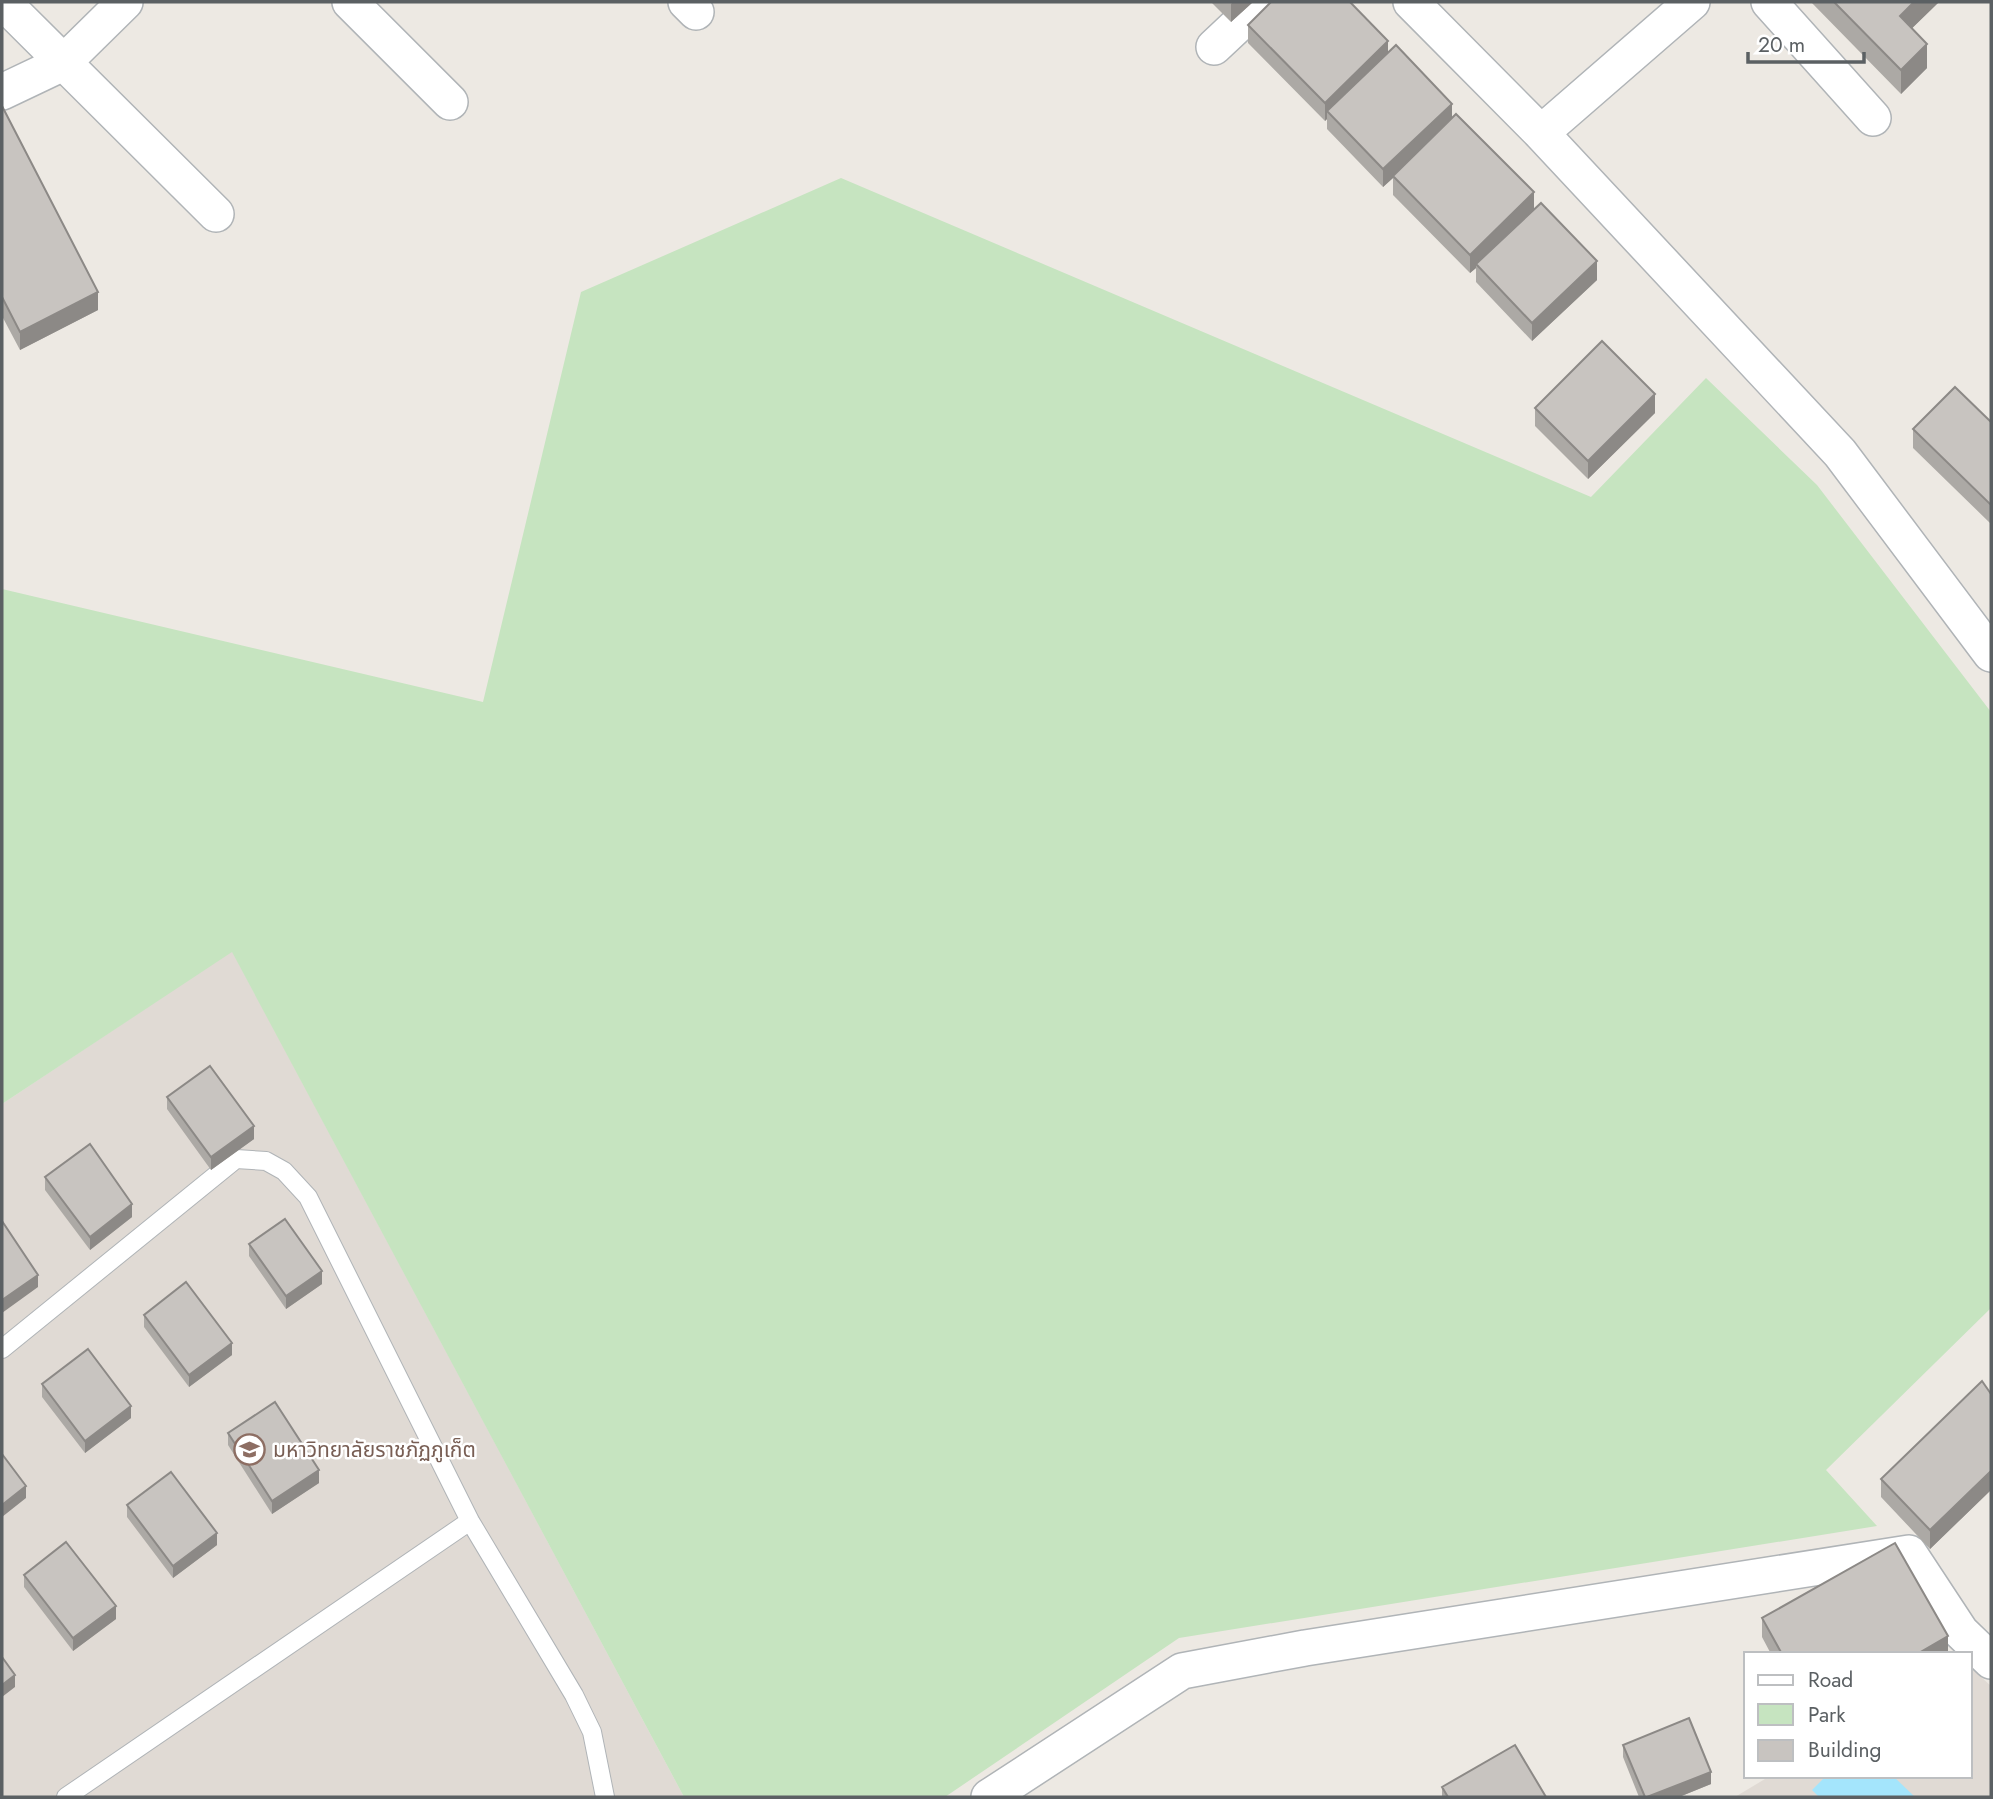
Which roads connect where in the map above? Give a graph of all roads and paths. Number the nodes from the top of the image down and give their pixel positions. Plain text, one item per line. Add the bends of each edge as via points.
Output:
1 (3, 2) edge
2 (125, 2) edge
3 (350, 2) edge
4 (1262, 2) edge
5 (1411, 2) edge
6 (1692, 2) edge
7 (1769, 2) edge
8 (1214, 47) dead end
9 (63, 63) junction
10 (2, 92) edge
11 (450, 102) dead end
12 (1873, 118) dead end
13 (1541, 133) junction
14 (216, 214) dead end
15 (1991, 654) edge
16 (2, 1349) edge
17 (470, 1521) junction
18 (1991, 1661) edge
19 (66, 1797) edge
20 (605, 1797) edge
21 (989, 1797) edge

1 - 9 street
2 - 9 street
3 - 11 street
4 - 8 street
5 - 13 street
6 - 13 street
7 - 12 street
9 - 10 street
9 - 14 street
13 - 15 street via 1840,453
16 - 17 lane via 236,1159 266,1161 284,1171 308,1197
17 - 19 lane
17 - 20 lane via 586,1719
18 - 21 street via 1961,1632 1909,1553 1182,1671

